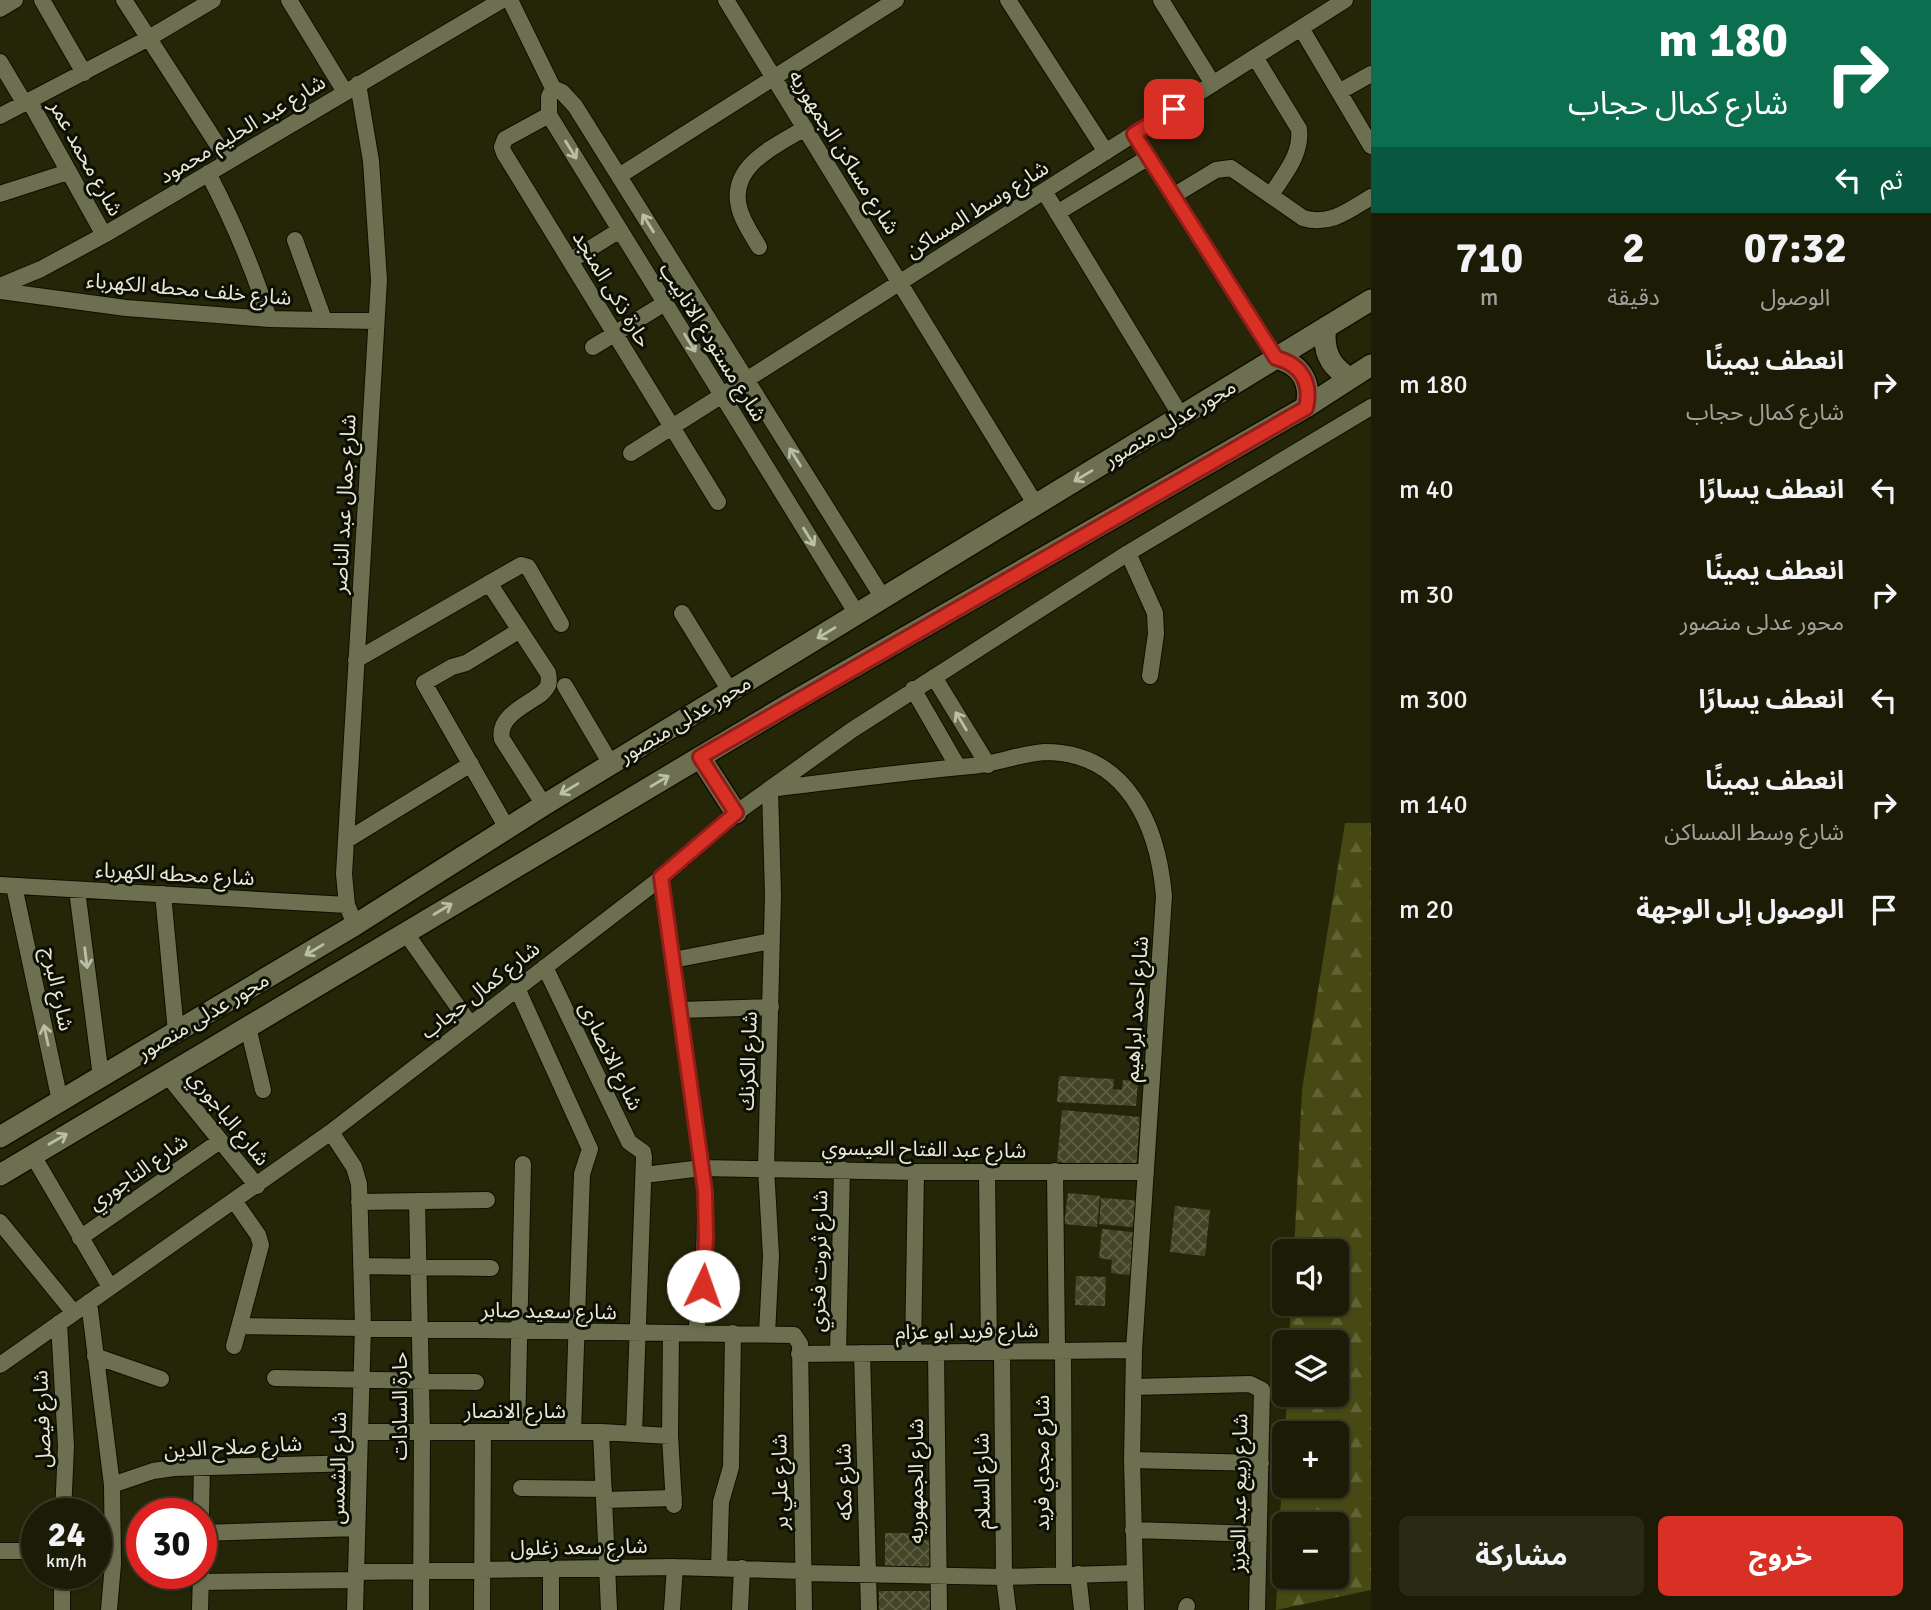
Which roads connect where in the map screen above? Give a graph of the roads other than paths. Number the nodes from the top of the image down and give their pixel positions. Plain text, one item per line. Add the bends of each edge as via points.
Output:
1 (15, 0) edge
2 (42, 0) edge
3 (124, 0) edge
4 (213, 0) edge
5 (726, 0) edge
6 (896, 0) edge
7 (1008, 0) edge
8 (1161, 0) edge
9 (1345, 0) edge
10 (501, 1) edge
11 (295, 2) edge
12 (0, 9) edge
13 (1301, 28) junction
14 (149, 38) junction
15 (1255, 57) junction
16 (0, 62) edge
17 (84, 73) junction
18 (1371, 74) edge
19 (774, 78) junction
20 (1213, 84) junction
21 (352, 88) junction
22 (553, 88) junction
23 (1339, 92) junction
24 (28, 103) junction
25 (549, 115) junction
26 (0, 116) edge
27 (805, 128) junction
28 (1134, 134) junction
29 (1371, 146) edge
30 (1106, 152) junction
31 (1149, 157) junction
32 (228, 162) junction
33 (68, 172) junction
34 (208, 173) junction
35 (619, 176) junction
36 (1044, 191) junction
37 (0, 194) edge
38 (1271, 195) junction
39 (1173, 196) junction
40 (1371, 197) edge
41 (1057, 213) junction
42 (620, 230) junction
43 (104, 236) junction
44 (295, 240) dead end
45 (759, 247) dead end
46 (570, 261) junction
47 (900, 282) junction
48 (0, 288) edge
49 (1371, 300) edge
50 (665, 303) junction
51 (269, 319) junction
52 (324, 320) junction
53 (376, 321) junction
54 (1326, 327) junction
55 (615, 333) junction
56 (593, 347) dead end
57 (1276, 358) junction
58 (1371, 365) edge
59 (1350, 378) junction
60 (747, 380) junction
61 (721, 396) junction
62 (1371, 407) edge
63 (1306, 408) junction
64 (1181, 416) junction
65 (672, 427) junction
66 (631, 453) dead end
67 (718, 502) dead end
68 (1036, 505) junction
69 (1128, 553) junction
70 (489, 583) junction
71 (883, 598) junction
72 (682, 613) dead end
73 (857, 614) junction
74 (561, 624) dead end
75 (520, 630) junction
76 (356, 660) junction
77 (1150, 676) dead end
78 (934, 677) junction
79 (565, 686) dead end
80 (913, 689) junction
81 (730, 691) junction
82 (700, 757) junction
83 (471, 764) junction
84 (611, 764) junction
85 (988, 765) junction
86 (958, 767) junction
87 (770, 789) junction
88 (544, 804) junction
89 (736, 813) junction
90 (507, 828) junction
91 (347, 840) junction
92 (661, 877) junction
93 (7, 885) edge
94 (77, 890) junction
95 (163, 894) junction
96 (347, 905) junction
97 (355, 925) junction
98 (405, 932) junction
99 (771, 941) junction
100 (673, 960) junction
101 (545, 967) junction
102 (517, 988) junction
103 (771, 1007) junction
104 (680, 1010) junction
105 (470, 1024) junction
106 (248, 1027) junction
107 (176, 1032) junction
108 (168, 1076) junction
109 (101, 1077) junction
110 (263, 1090) dead end
111 (60, 1101) junction
112 (331, 1132) junction
113 (0, 1137) edge
114 (220, 1141) junction
115 (32, 1154) junction
116 (523, 1164) dead end
117 (702, 1168) junction
118 (766, 1168) junction
119 (842, 1169) junction
120 (1055, 1171) junction
121 (916, 1172) junction
122 (987, 1172) junction
123 (1146, 1172) junction
124 (0, 1175) edge
125 (644, 1175) junction
126 (257, 1186) junction
127 (487, 1200) dead end
128 (417, 1201) junction
129 (235, 1202) junction
130 (359, 1202) junction
131 (0, 1222) edge
132 (80, 1238) junction
133 (361, 1266) junction
134 (419, 1266) junction
135 (491, 1268) dead end
136 (110, 1287) junction
137 (89, 1302) junction
138 (67, 1318) junction
139 (240, 1326) junction
140 (363, 1326) junction
141 (420, 1329) junction
142 (518, 1332) junction
143 (576, 1332) junction
144 (637, 1333) junction
145 (671, 1333) junction
146 (696, 1333) junction
147 (733, 1334) junction
148 (767, 1334) junction
149 (234, 1346) dead end
150 (1135, 1350) junction
151 (996, 1351) junction
152 (1060, 1351) junction
153 (913, 1352) junction
154 (936, 1352) junction
155 (838, 1353) junction
156 (862, 1353) junction
157 (799, 1354) junction
158 (95, 1356) junction
159 (0, 1365) edge
160 (275, 1378) dead end
161 (161, 1379) dead end
162 (361, 1380) junction
163 (421, 1381) junction
164 (476, 1382) dead end
165 (1134, 1387) junction
166 (360, 1432) junction
167 (422, 1432) junction
168 (483, 1432) junction
169 (517, 1432) junction
170 (573, 1432) junction
171 (601, 1432) junction
172 (634, 1434) junction
173 (670, 1436) junction
174 (1132, 1460) junction
175 (1261, 1462) junction
176 (359, 1463) junction
177 (202, 1467) junction
178 (113, 1485) junction
179 (521, 1489) dead end
180 (604, 1495) junction
181 (64, 1498) edge
182 (201, 1498) edge
183 (357, 1528) junction
184 (1133, 1530) junction
185 (217, 1532) edge
186 (1259, 1534) junction
187 (0, 1551) edge
188 (21, 1551) edge
189 (607, 1567) junction
190 (675, 1567) junction
191 (551, 1568) junction
192 (719, 1568) junction
193 (742, 1568) junction
194 (481, 1569) junction
195 (421, 1570) junction
196 (803, 1572) junction
197 (1134, 1573) junction
198 (866, 1574) junction
199 (1071, 1575) junction
200 (356, 1576) junction
201 (937, 1576) junction
202 (1004, 1577) junction
203 (217, 1578) edge
204 (62, 1589) edge
205 (201, 1589) edge
206 (62, 1610) edge
207 (109, 1610) edge
208 (200, 1610) edge
209 (355, 1610) edge
210 (421, 1610) edge
211 (482, 1610) edge
212 (551, 1610) edge
213 (609, 1610) edge
214 (672, 1610) edge
215 (740, 1610) edge
216 (804, 1610) edge
217 (869, 1610) edge
218 (939, 1610) edge
219 (1008, 1610) edge
220 (1082, 1610) edge
221 (1136, 1610) edge
222 (1257, 1610) edge

1 - 12 street
2 - 17 street
3 - 14 street
4 - 14 street
5 - 19 street, شارع مساكن الجمهوريه
6 - 19 street
7 - 30 street
8 - 20 street
9 - 13 street, شارع وسط المساكن
10 - 21 street, شارع عبد الحليم محمود
10 - 22 street, شارع مستودع الانابيب
11 - 21 street
13 - 15 street, شارع وسط المساكن
13 - 23 street
14 - 17 street
14 - 32 street
15 - 20 street, شارع وسط المساكن
15 - 38 street via 1299,129 1294,159
16 - 24 street, شارع محمد عمر
17 - 24 street
18 - 23 street
19 - 27 street, شارع مساكن الجمهوريه
19 - 35 street
20 - 28 street, شارع وسط المساكن
21 - 32 street, شارع عبد الحليم محمود
21 - 53 street, شارع جمال عبد الناصر via 371,161 379,280
22 - 25 street
22 - 35 street, شارع مستودع الانابيب via 570,98
23 - 29 street
24 - 26 street
24 - 33 street, شارع محمد عمر
25 -> 42 street, شارع مستودع الانابيب
25 - 46 street, حارة ذكى المنجد via 505,139 502,147
27 - 45 street via 752,162 739,184 739,208
27 - 47 street, شارع مساكن الجمهوريه
28 - 30 street, شارع وسط المساكن
28 - 31 street
30 - 36 street, شارع وسط المساكن
31 - 39 street
31 - 41 street
32 - 34 street, شارع عبد الحليم محمود
33 - 37 street
33 - 43 street, شارع محمد عمر
34 - 43 street, شارع عبد الحليم محمود
34 - 51 street via 233,219
60 -> 35 street, شارع مستودع الانابيب
36 - 41 street
36 - 47 street, شارع وسط المساكن
38 - 39 street via 1238,171 1223,168
38 - 40 street via 1314,221 1336,219
39 - 57 street
41 - 64 street
42 - 46 street
42 - 50 street, شارع مستودع الانابيب
43 - 48 street, شارع عبد الحليم محمود
44 - 52 street
46 - 55 street, حارة ذكى المنجد
47 - 60 street, شارع وسط المساكن
47 - 68 street, شارع مساكن الجمهوريه
48 - 51 street, شارع خلف محطه الكهرباء via 126,308
49 - 54 main road, محور عدلى منصور
50 - 55 street
50 -> 61 street, شارع مستودع الانابيب
51 - 52 street, شارع خلف محطه الكهرباء
52 - 53 street, شارع خلف محطه الكهرباء
53 - 76 street, شارع جمال عبد الناصر
54 - 57 main road, محور عدلى منصور
54 - 59 main road via 1330,361
55 - 56 street
55 - 65 street, حارة ذكى المنجد
57 - 63 main road via 1303,375 1308,391
57 - 64 main road, محور عدلى منصور
58 - 59 main road, محور عدلى منصور
59 - 63 main road, محور عدلى منصور
60 - 61 street, شارع وسط المساكن
71 -> 60 street, شارع مستودع الانابيب
61 - 65 street, شارع وسط المساكن
61 -> 73 street, شارع مستودع الانابيب
62 - 69 street, شارع كمال حجاب
63 - 82 main road, محور عدلى منصور
64 -> 68 main road, محور عدلى منصور
65 - 66 street, شارع وسط المساكن
65 - 67 street, حارة ذكى المنجد
68 - 71 main road, محور عدلى منصور
69 - 77 street via 1155,613
69 - 78 street, شارع كمال حجاب
70 - 74 street via 526,565
70 - 75 street
70 - 76 street
71 - 73 main road, محور عدلى منصور
72 - 81 street
73 -> 81 main road, محور عدلى منصور
75 - 83 street via 424,684
75 - 88 street via 550,681 547,689 503,723 500,731
76 - 91 street, شارع جمال عبد الناصر
78 - 80 street, شارع كمال حجاب
85 -> 78 street
79 - 84 street
80 - 86 street
80 - 87 street, شارع كمال حجاب
81 - 84 main road, محور عدلى منصور
82 - 89 main road
98 -> 82 main road, محور عدلى منصور
83 - 90 street
83 - 91 street
84 -> 88 main road, محور عدلى منصور
85 - 86 street, شارع احمد ابراهيم
85 - 123 street, شارع احمد ابراهيم via 1044,752 1104,768 1125,786 1153,834 1164,896
86 - 87 street, شارع احمد ابراهيم
87 - 89 street, شارع كمال حجاب
87 - 99 street, شارع الكرنك
88 - 90 main road, محور عدلى منصور
89 - 92 street, شارع كمال حجاب
90 - 97 main road, محور عدلى منصور
91 - 96 street, شارع جمال عبد الناصر
92 - 100 street
92 - 101 street, شارع كمال حجاب
93 - 94 street, شارع محطه الكهرباء
111 -> 93 street, شارع البرج
94 - 95 street, شارع محطه الكهرباء
94 -> 109 street, شارع البرج
95 - 96 street, شارع محطه الكهرباء
95 - 107 street
96 - 97 street, شارع جمال عبد الناصر
97 -> 107 main road, محور عدلى منصور
98 - 105 street
98 - 106 main road, محور عدلى منصور
99 - 100 street
99 - 103 street, شارع الكرنك
100 - 104 street
101 - 102 street, شارع كمال حجاب
101 - 125 street, شارع الانصارى via 629,1142 643,1152
102 - 105 street, شارع كمال حجاب
102 - 143 street via 589,1145 582,1174
103 - 104 street
103 - 118 street, شارع الكرنك
104 - 117 street
105 - 112 street, شارع كمال حجاب
106 - 108 main road, محور عدلى منصور
106 - 110 street
107 - 109 main road, محور عدلى منصور
108 - 114 street, شارع الباجوري
115 -> 108 main road, محور عدلى منصور
109 - 111 main road, محور عدلى منصور
111 - 113 main road, محور عدلى منصور
112 - 126 street, شارع كمال حجاب
112 - 130 street, شارع الشمس via 354,1167
114 - 126 street, شارع الباجوري
114 - 132 street, شارع التاجوري
115 - 124 main road, محور عدلى منصور
115 - 132 street
116 - 142 street
117 - 118 street, شارع عبد الفتاح العيسوي
117 - 125 street, شارع عبد الفتاح العيسوي
117 - 146 street via 706,1238
118 - 119 street, شارع عبد الفتاح العيسوي
118 - 148 street, شارع الكرنك via 771,1256
119 - 121 street, شارع عبد الفتاح العيسوي
119 - 155 street, شارع ثروت فخري
120 - 122 street, شارع عبد الفتاح العيسوي
120 - 123 street, شارع عبد الفتاح العيسوي
120 - 152 street, شارع مجدي فريد
121 - 122 street, شارع عبد الفتاح العيسوي
121 - 153 street
122 - 151 street, شارع السلام
123 - 150 street, شارع احمد ابراهيم
125 - 144 street
126 - 129 street, شارع كمال حجاب
127 - 128 street
128 - 130 street
128 - 134 street, حارة السادات
129 - 136 street, شارع كمال حجاب
129 - 139 street via 261,1245
130 - 133 street, شارع الشمس
131 - 138 street
132 - 136 street
133 - 134 street
133 - 140 street, شارع الشمس
134 - 135 street
134 - 141 street, حارة السادات
136 - 137 street, شارع كمال حجاب
137 - 138 street, شارع كمال حجاب
137 - 158 street
138 - 159 street, شارع كمال حجاب
138 - 181 street, شارع فيصل
139 - 140 street, شارع سعيد صابر
139 - 149 street
140 - 141 street, شارع سعيد صابر
140 - 162 street, شارع الشمس
141 - 142 street, شارع سعيد صابر
141 - 163 street, حارة السادات
142 - 143 street, شارع سعيد صابر
142 - 169 street
143 - 144 street, شارع سعيد صابر
143 - 170 street
144 - 145 street, شارع سعيد صابر
144 - 172 street
145 - 146 street, شارع سعيد صابر
145 - 173 street
146 - 147 street, شارع سعيد صابر
147 - 148 street, شارع سعيد صابر
147 - 192 street via 731,1467 721,1502
148 - 157 street, شارع سعيد صابر via 794,1335 799,1340
150 - 152 street, شارع فريد ابو عزام
150 - 165 street, شارع احمد ابراهيم
151 - 152 street, شارع فريد ابو عزام
151 - 154 street, شارع فريد ابو عزام
151 - 202 street, شارع السلام
152 - 199 street, شارع مجدي فريد
153 - 154 street, شارع فريد ابو عزام
153 - 156 street, شارع فريد ابو عزام
154 - 201 street, شارع الجمهوريه
155 - 156 street, شارع فريد ابو عزام
155 - 157 street, شارع فريد ابو عزام
156 - 198 street, شارع مكه
157 - 196 street, شارع علي بر
158 - 161 street
158 - 178 street
160 - 162 street
162 - 163 street
162 - 166 street, شارع الشمس
163 - 164 street
163 - 167 street, حارة السادات
165 - 174 street, شارع احمد ابراهيم
165 - 175 street, شارع ربيع عبد العزيز via 1259,1387 1263,1394
166 - 167 street, شارع الانصار
166 - 176 street, شارع الشمس
167 - 168 street, شارع الانصار
167 - 195 street, حارة السادات
168 - 169 street, شارع الانصار
168 - 194 street
169 - 170 street, شارع الانصار
170 - 171 street, شارع الانصار
171 - 172 street, شارع الانصار
171 - 180 street
172 - 173 street, شارع الانصار
173 - 180 street via 674,1501
174 - 175 street
174 - 184 street, شارع احمد ابراهيم
175 - 186 street, شارع ربيع عبد العزيز
176 - 177 street, شارع صلاح الدين
176 - 183 street, شارع الشمس
177 - 178 street, شارع صلاح الدين via 153,1471
177 - 182 street
178 - 207 street
179 - 180 street
180 - 189 street
183 - 185 street
183 - 200 street, شارع الشمس
184 - 186 street
184 - 197 street, شارع احمد ابراهيم
186 - 222 street, شارع ربيع عبد العزيز
187 - 188 street
189 - 190 street, شارع سعد زغلول
189 - 191 street, شارع سعد زغلول
189 - 213 street
190 - 192 street, شارع سعد زغلول
190 - 214 street
191 - 194 street, شارع سعد زغلول
191 - 212 street
192 - 193 street, شارع سعد زغلول
193 - 196 street, شارع سعد زغلول
193 - 215 street
194 - 195 street, شارع سعد زغلول
194 - 211 street
195 - 200 street, شارع سعد زغلول
195 - 210 street, حارة السادات
196 - 198 street, شارع سعد زغلول
196 - 216 street, شارع علي بر
197 - 199 street, شارع سعد زغلول
197 - 221 street, شارع احمد ابراهيم
198 - 201 street, شارع سعد زغلول
198 - 217 street, شارع مكه
199 - 202 street, شارع سعد زغلول
199 - 220 street, شارع مجدي فريد
200 - 203 street, شارع سعد زغلول
200 - 209 street, شارع الشمس
201 - 202 street, شارع سعد زغلول
201 - 218 street, شارع الجمهوريه
202 - 219 street, شارع السلام
204 - 206 street
205 - 208 street

